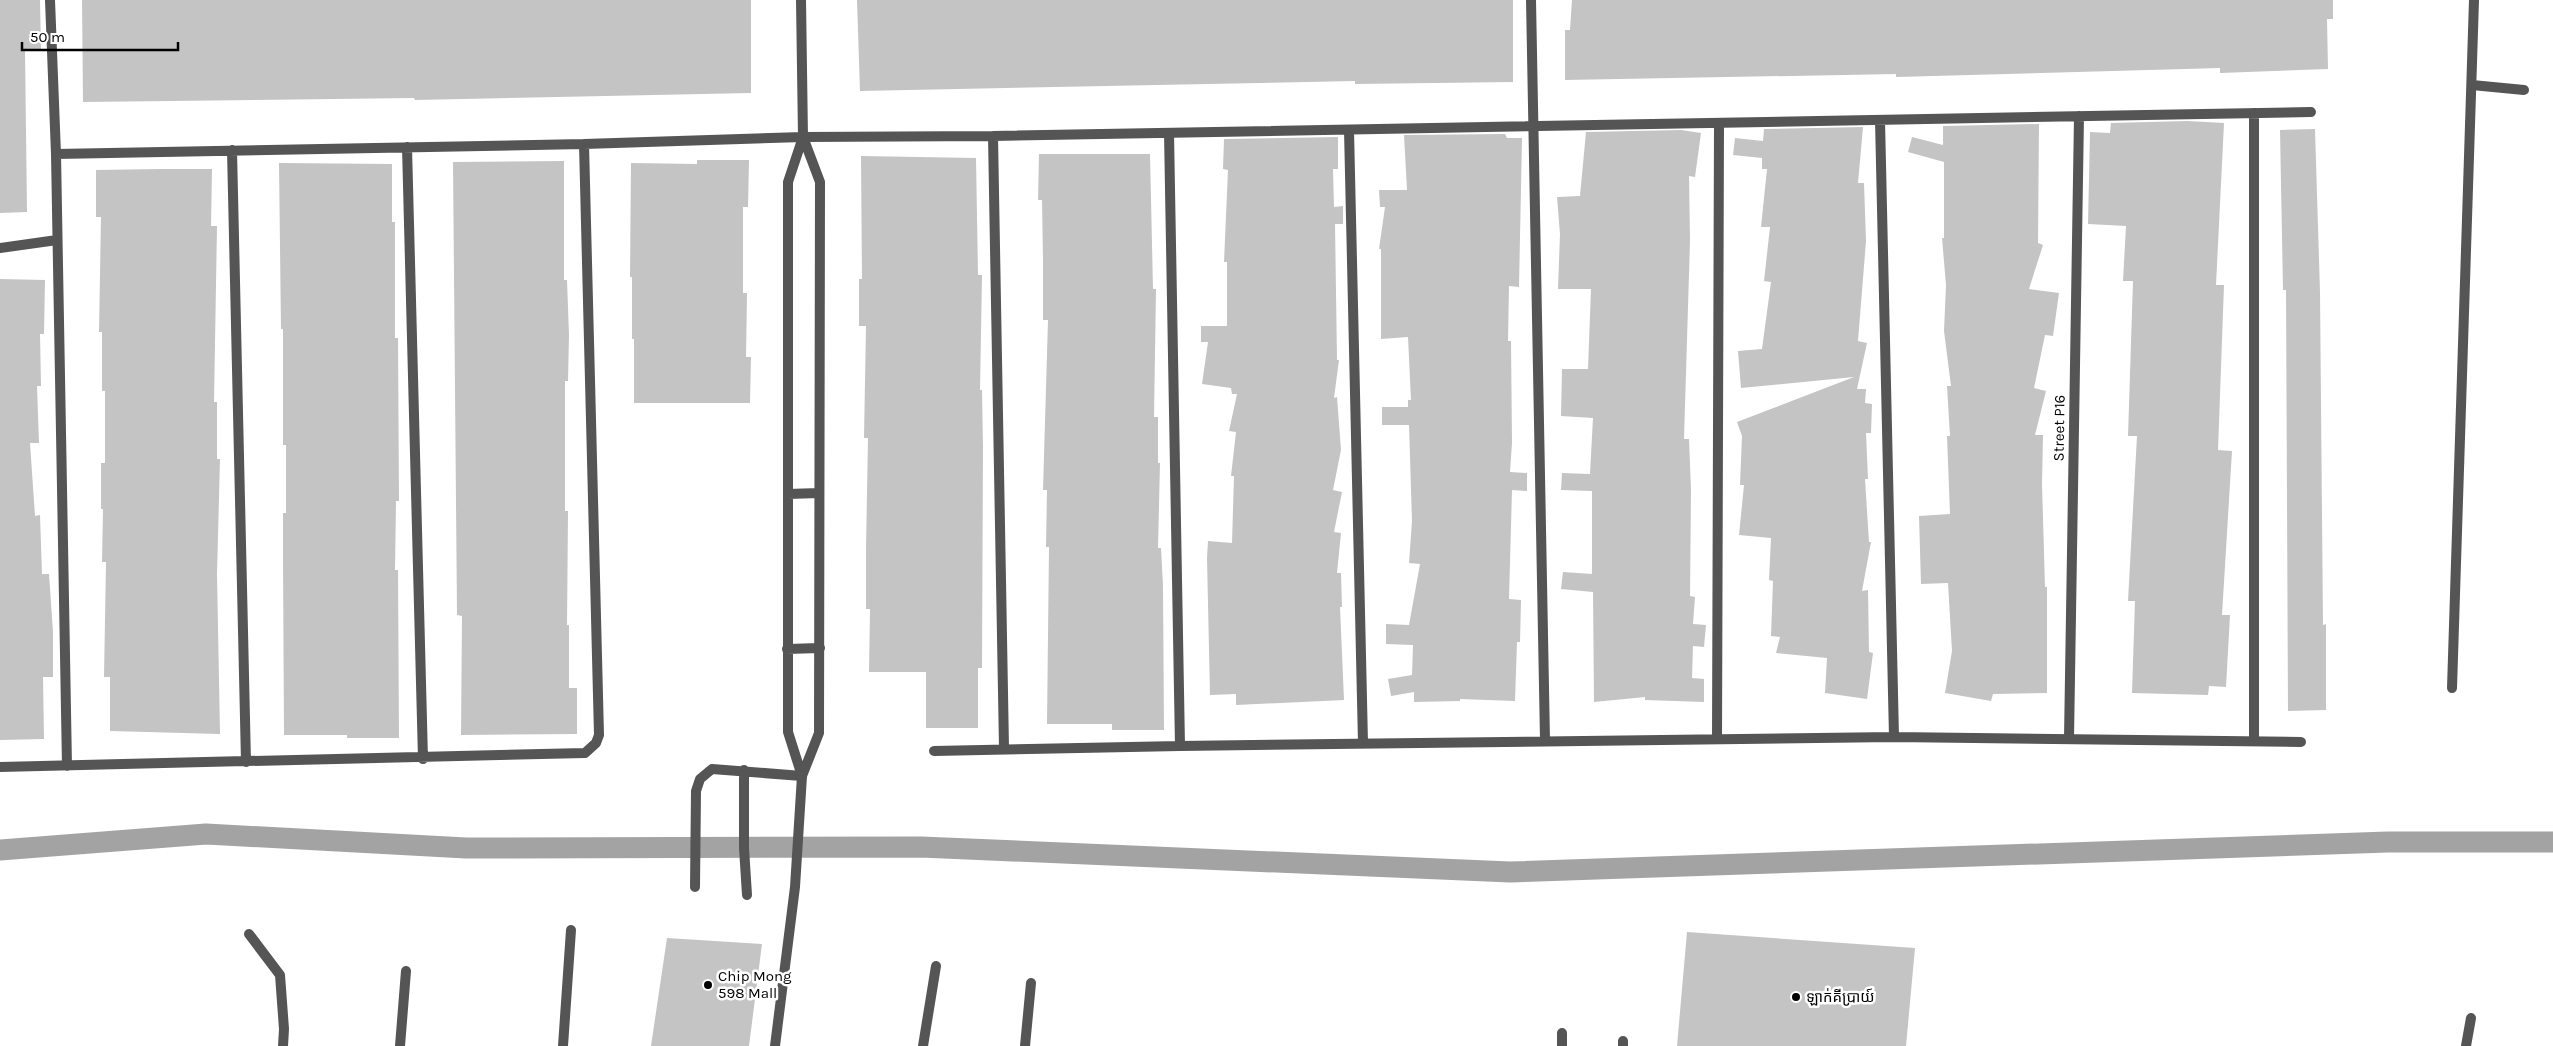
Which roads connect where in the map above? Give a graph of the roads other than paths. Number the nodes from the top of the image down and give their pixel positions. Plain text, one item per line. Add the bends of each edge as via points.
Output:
1 (50, 0) edge
2 (801, 0) edge
3 (1531, 0) edge
4 (2474, 0) edge
5 (2472, 85) junction
6 (2524, 90) dead end
7 (2311, 112) dead end
8 (2254, 113) junction
9 (2078, 116) junction
10 (1880, 120) junction
11 (1719, 123) junction
12 (1534, 126) junction
13 (1349, 130) junction
14 (1169, 133) junction
15 (993, 136) junction
16 (803, 137) junction
17 (584, 144) junction
18 (407, 147) junction
19 (232, 150) junction
20 (56, 154) junction
21 (57, 240) junction
22 (0, 248) edge
23 (820, 493) junction
24 (788, 494) junction
25 (820, 648) junction
26 (787, 649) junction
27 (2452, 688) dead end
28 (1894, 737) junction
29 (1717, 739) junction
30 (2069, 739) junction
31 (1545, 740) junction
32 (2254, 741) junction
33 (2301, 742) dead end
34 (1363, 743) junction
35 (1180, 746) junction
36 (1004, 748) junction
37 (934, 752) dead end
38 (423, 758) junction
39 (246, 762) junction
40 (67, 766) junction
41 (0, 767) edge
42 (744, 770) junction
43 (802, 776) junction
44 (695, 887) dead end
45 (747, 894) dead end
46 (571, 930) dead end
47 (249, 934) dead end
48 (936, 966) dead end
49 (406, 971) dead end
50 (1032, 982) dead end
51 (2471, 1018) dead end
52 (1562, 1033) dead end
53 (283, 1046) edge
54 (400, 1046) edge
55 (563, 1046) edge
56 (775, 1046) edge
57 (923, 1046) edge
58 (1025, 1046) edge
59 (1562, 1046) edge
60 (2466, 1046) edge

1 - 20 street
2 - 16 street
3 - 12 street
4 - 5 street
5 - 6 street
5 - 27 street
7 - 8 street
8 - 9 street
8 - 32 street
9 - 10 street
9 - 30 street, Street P16
10 - 11 street
10 - 28 street
11 - 12 street
11 - 29 street
12 - 13 street
12 - 31 street
13 - 14 street
13 - 34 street
14 - 15 street
14 - 35 street
15 - 16 street
15 - 36 street
16 - 17 street
16 - 23 street via 820,182
16 - 24 street via 788,182
17 - 18 street
17 - 38 street via 599,736 585,753
18 - 19 street
18 - 38 street
19 - 20 street
19 - 39 street
20 - 21 street
21 - 22 street
21 - 40 street
23 - 24 street
23 - 25 street
24 - 26 street
25 - 26 street
25 - 43 street via 820,733
26 - 43 street via 788,732
28 - 29 street
28 - 30 street
29 - 31 street
30 - 32 street
31 - 34 street
32 - 33 street
34 - 35 street
35 - 36 street
36 - 37 street
38 - 39 street
39 - 40 street
40 - 41 street
42 - 43 street
42 - 44 street via 712,769 700,779 696,791
42 - 45 street
43 - 56 street via 795,887
46 - 55 street
47 - 53 street via 280,975
48 - 57 street
49 - 54 street
50 - 58 street
51 - 60 street
52 - 59 street

